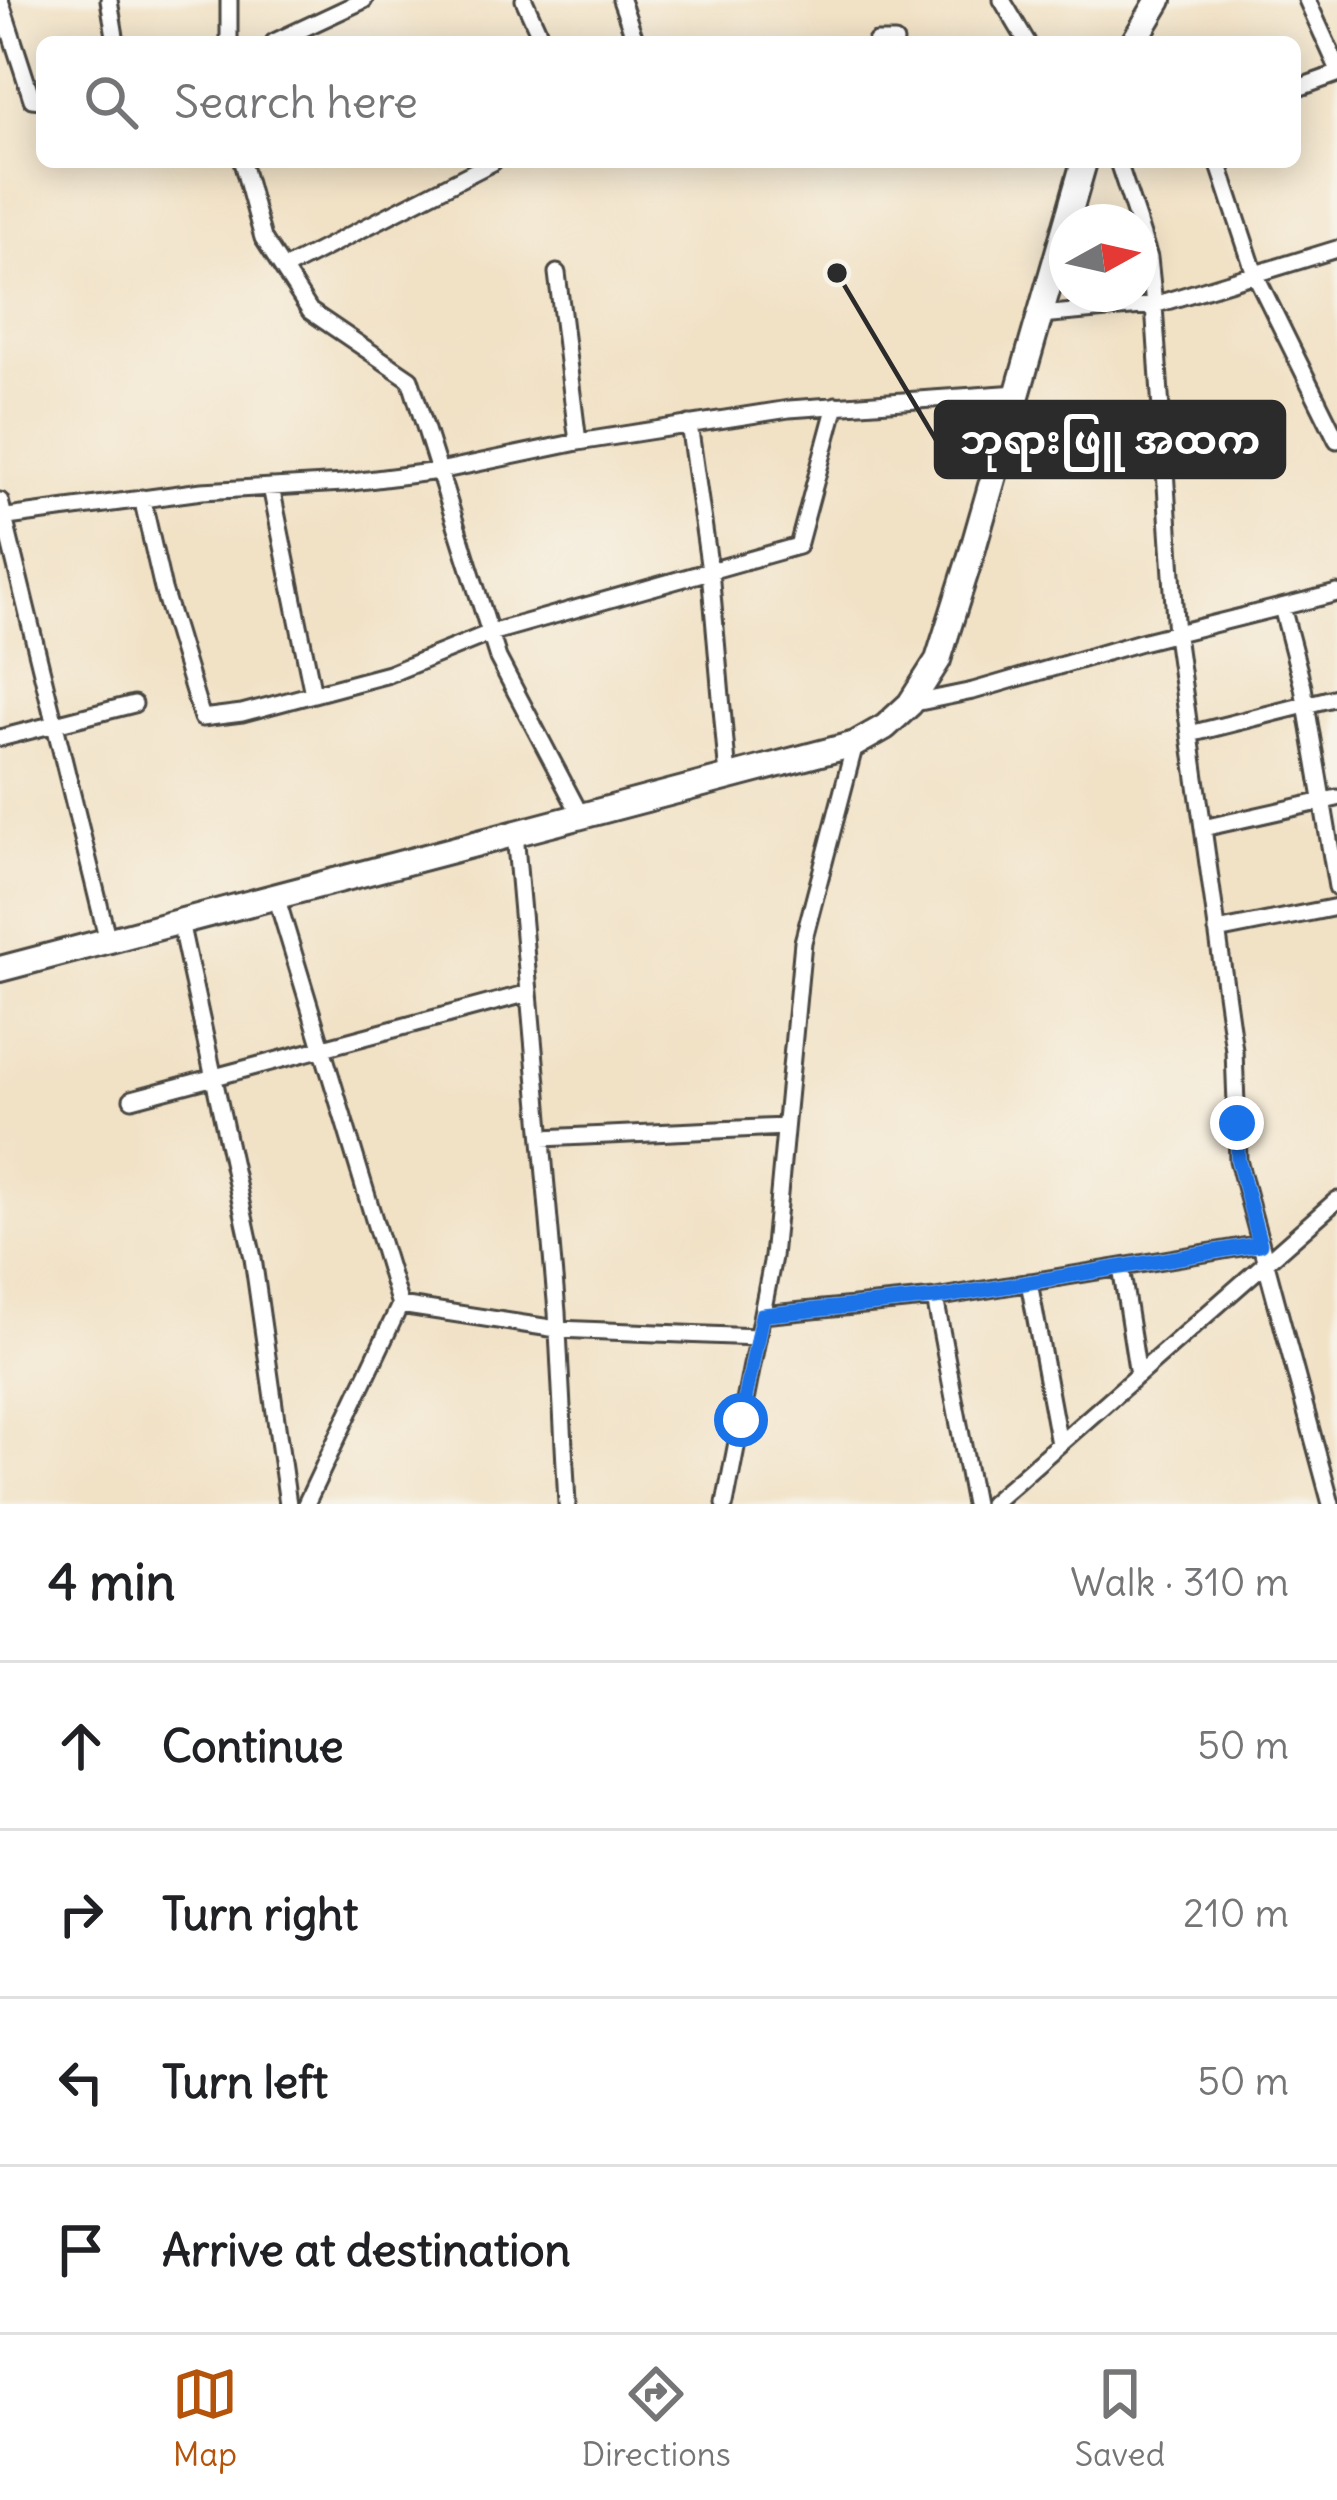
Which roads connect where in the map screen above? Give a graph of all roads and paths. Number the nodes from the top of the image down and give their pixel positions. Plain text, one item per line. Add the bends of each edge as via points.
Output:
1 (0, 0) edge
2 (110, 0) edge
3 (229, 0) edge
4 (364, 0) edge
5 (524, 0) edge
6 (621, 0) edge
7 (1002, 0) edge
8 (1160, 0) edge
9 (1307, 0) edge
10 (115, 36) edge
11 (229, 36) edge
12 (287, 36) edge
13 (540, 36) edge
14 (634, 36) edge
15 (1023, 36) edge
16 (1138, 36) edge
17 (1337, 70) edge
18 (1301, 86) edge
19 (36, 99) edge
20 (244, 168) edge
21 (482, 168) edge
22 (1082, 168) edge
23 (1120, 168) edge
24 (1220, 168) edge
25 (1132, 204) edge
26 (1337, 250) edge
27 (284, 269) junction
28 (557, 273) dead end
29 (1255, 274) junction
30 (1157, 303) edge
31 (1071, 312) edge
32 (1155, 312) edge
33 (1040, 315) junction
34 (1018, 393) junction
35 (836, 405) junction
36 (689, 424) junction
37 (1337, 440) edge
38 (578, 442) junction
39 (439, 471) junction
40 (271, 487) junction
41 (142, 498) junction
42 (2, 512) edge
43 (710, 571) junction
44 (1337, 592) edge
45 (1282, 607) junction
46 (490, 633) junction
47 (1176, 634) junction
48 (314, 694) junction
49 (1337, 697) edge
50 (134, 704) dead end
51 (910, 704) junction
52 (1307, 706) junction
53 (55, 723) junction
54 (1190, 734) junction
55 (0, 738) edge
56 (855, 744) junction
57 (728, 777) junction
58 (1329, 800) edge
59 (581, 816) junction
60 (1203, 828) junction
61 (515, 833) junction
62 (1337, 887) edge
63 (276, 896) junction
64 (1337, 907) edge
65 (180, 922) junction
66 (1217, 931) junction
67 (108, 941) junction
68 (0, 969) edge
69 (529, 993) junction
70 (322, 1047) junction
71 (214, 1074) junction
72 (132, 1099) dead end
73 (785, 1127) junction
74 (542, 1138) junction
75 (1337, 1200) edge
76 (1260, 1244) junction
77 (1265, 1263) junction
78 (1121, 1267) junction
79 (1029, 1282) junction
80 (935, 1298) junction
81 (400, 1305) junction
82 (762, 1315) junction
83 (557, 1329) junction
84 (757, 1337) junction
85 (1138, 1376) junction
86 (1059, 1444) junction
87 (288, 1504) edge
88 (305, 1504) edge
89 (567, 1504) edge
90 (725, 1504) edge
91 (974, 1504) edge
92 (991, 1504) edge
93 (1331, 1504) edge

1 - 19 street
2 - 10 street
3 - 11 street
4 - 12 street
5 - 13 street
6 - 14 street
7 - 15 street
8 - 16 highway
9 - 17 street
17 - 18 street
20 - 27 street via 263,238
21 - 27 street
22 - 33 highway
23 - 25 street
24 - 29 street
26 - 29 street
27 - 39 street via 310,311 410,379
28 - 38 street
29 - 30 street
29 - 37 street
31 - 33 street
32 - 47 street
33 - 34 highway
34 - 35 street
34 - 51 highway via 938,659
35 - 36 street
35 - 43 street via 798,546
36 - 38 street
36 - 43 street
38 - 39 street
39 - 40 street
39 - 46 street
40 - 41 street
40 - 48 street
41 - 42 street
41 - 48 street via 202,718
42 - 53 street
43 - 46 street
43 - 57 street
44 - 45 street
45 - 47 street
45 - 52 street
46 - 48 street
46 - 59 street
47 - 51 street
47 - 54 street
49 - 52 street
50 - 53 street
51 - 56 highway
52 - 54 street
52 - 58 street
53 - 55 street
53 - 67 street
54 - 60 street
56 - 57 highway
56 - 73 street via 803,942
57 - 59 highway
58 - 60 street
58 - 62 street
59 - 61 highway
60 - 66 street
61 - 63 highway
61 - 69 street
63 - 65 highway
63 - 70 street
64 - 66 street
65 - 67 highway
65 - 71 street
66 - 76 street via 1234,1050 1238,1160
67 - 68 highway
69 - 70 street
69 - 74 street
70 - 71 street
70 - 81 street
71 - 72 street
71 - 87 street via 253,1258
73 - 74 street
73 - 82 street
74 - 83 street
75 - 77 street
76 - 77 street
76 - 78 street
77 - 85 street
77 - 93 street
78 - 79 street
78 - 85 street
79 - 80 street
79 - 86 street
80 - 82 street
80 - 91 street
81 - 83 street
81 - 88 street
82 - 84 street
83 - 84 street
83 - 89 street
84 - 90 street
85 - 86 street
86 - 92 street

